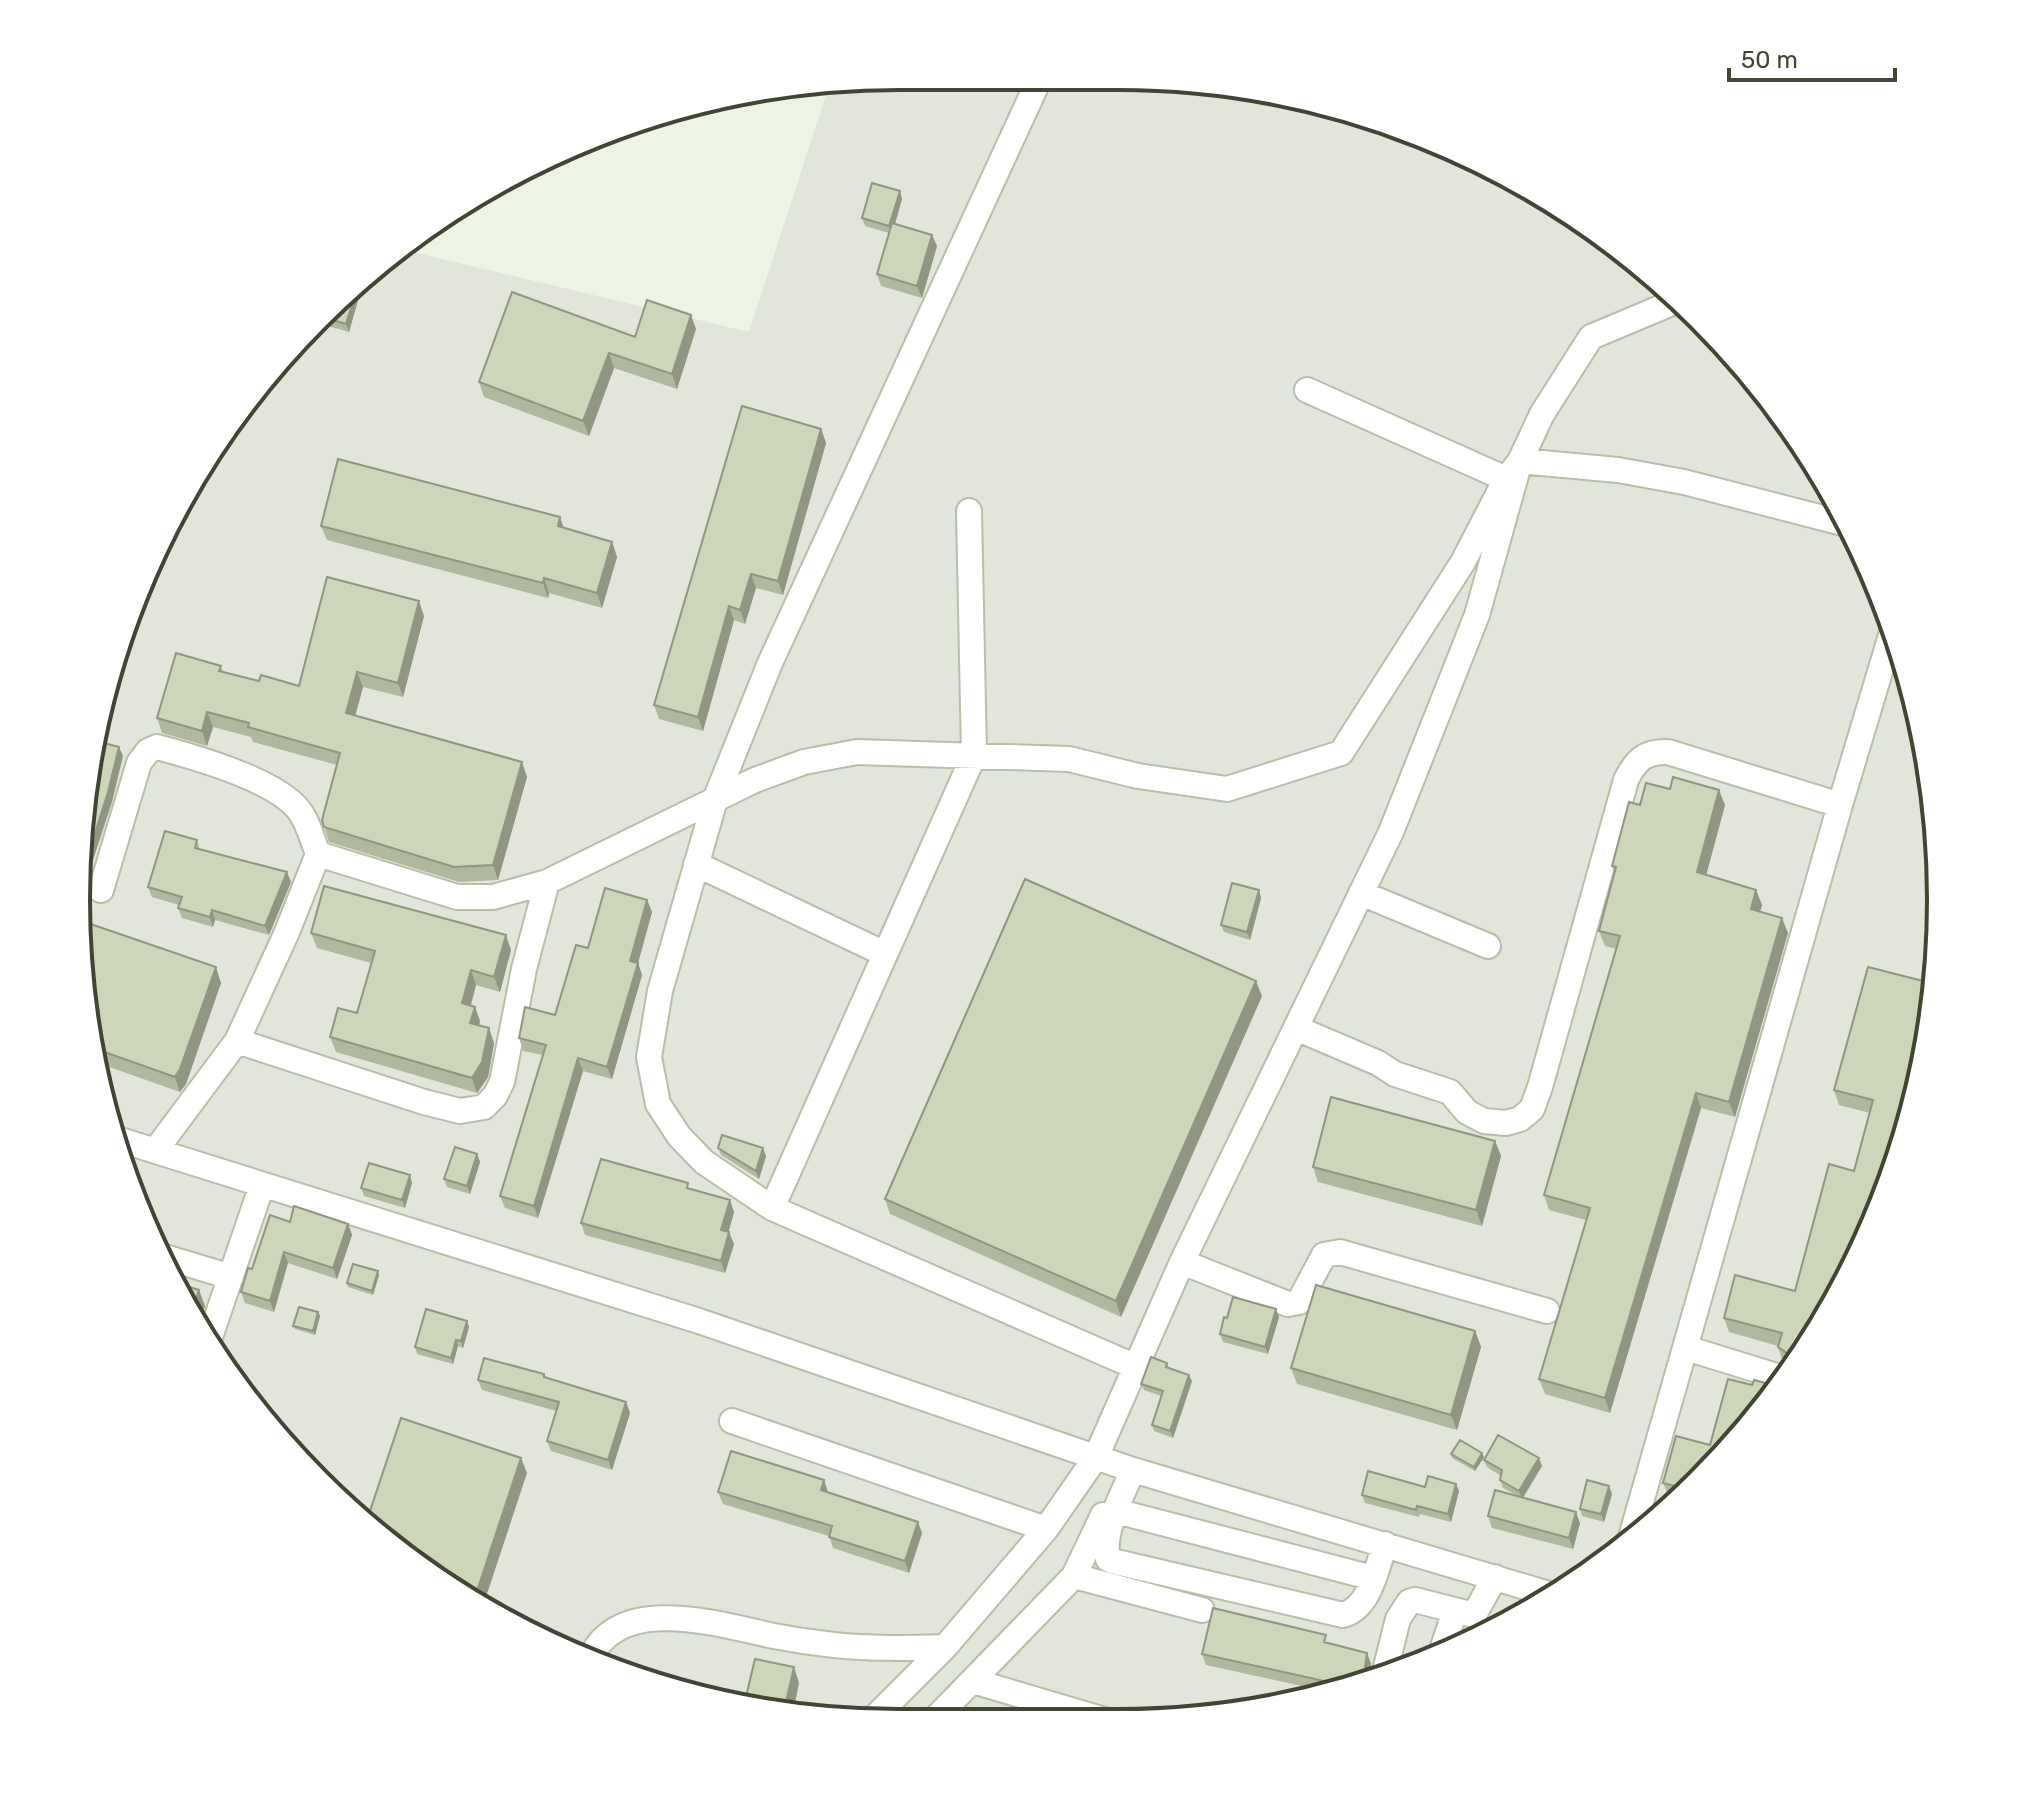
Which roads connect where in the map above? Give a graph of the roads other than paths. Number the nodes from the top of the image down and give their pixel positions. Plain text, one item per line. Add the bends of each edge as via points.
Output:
1 (1034, 90) edge
2 (1666, 305) edge
3 (1307, 390) dead end
4 (1513, 470) junction
5 (969, 511) dead end
6 (1833, 521) edge
7 (1887, 649) edge
8 (974, 755) junction
9 (715, 800) junction
10 (1840, 805) junction
11 (318, 854) junction
12 (696, 864) junction
13 (547, 882) junction
14 (101, 890) dead end
15 (1361, 893) junction
16 (1488, 946) dead end
17 (885, 954) junction
18 (1296, 1028) junction
19 (237, 1041) junction
20 (128, 1142) edge
21 (155, 1151) junction
22 (262, 1185) junction
23 (772, 1208) junction
24 (174, 1260) edge
25 (1182, 1262) junction
26 (231, 1277) junction
27 (1547, 1311) dead end
28 (213, 1328) edge
29 (1686, 1348) junction
30 (1136, 1367) junction
31 (1772, 1375) edge
32 (732, 1421) dead end
33 (1096, 1457) junction
34 (1130, 1468) junction
35 (1116, 1511) junction
36 (1636, 1521) edge
37 (1046, 1529) junction
38 (1385, 1544) junction
39 (1074, 1576) junction
40 (1495, 1577) junction
41 (1373, 1578) junction
42 (1538, 1591) edge
43 (1202, 1610) dead end
44 (1455, 1611) junction
45 (1446, 1639) edge
46 (945, 1647) junction
47 (594, 1648) edge
48 (1387, 1662) edge
49 (973, 1681) junction
50 (884, 1708) edge
51 (947, 1709) edge
52 (1068, 1709) edge

1 - 9 lane via 770,663
2 - 4 lane via 1591,337
3 - 4 lane
4 - 6 lane via 1618,470
4 - 8 lane via 1463,562 1341,753 1227,789 1069,759
4 - 15 lane via 1477,615 1391,832
5 - 8 lane
7 - 10 lane
8 - 9 lane via 857,752 804,762
8 - 17 lane
9 - 12 lane
9 - 13 lane
10 - 18 lane via 1668,752 1651,752 1635,762 1540,1087 1532,1109 1520,1119 1484,1121 1467,1112 1450,1092 1395,1074
10 - 29 lane
11 - 13 lane via 457,897 493,897
11 - 14 lane via 304,819 283,795 157,747 139,763
11 - 19 lane
12 - 17 lane
12 - 23 lane via 660,991 649,1057 658,1104 704,1162
13 - 19 lane via 502,1082 484,1107 460,1111 424,1102
15 - 16 lane
15 - 18 lane
17 - 23 lane
18 - 25 lane
19 - 21 lane
20 - 21 lane
21 - 22 lane
22 - 26 lane
22 - 33 lane via 699,1321
23 - 30 lane
24 - 26 lane
25 - 27 lane via 1288,1304 1299,1302 1320,1260 1340,1252
25 - 30 lane
26 - 28 lane
29 - 31 lane
29 - 36 lane
30 - 33 lane
32 - 37 lane
33 - 34 lane
33 - 37 lane
34 - 35 lane
34 - 38 lane
34 - 39 lane
35 - 41 lane
35 - 41 lane via 1106,1546 1112,1561 1336,1615 1351,1612 1361,1602
37 - 46 lane
38 - 40 lane
38 - 41 lane
39 - 43 lane
39 - 49 lane
40 - 42 lane
40 - 44 lane via 1474,1615
44 - 45 lane
44 - 48 lane via 1409,1602 1398,1619
46 - 47 lane via 835,1645 688,1618 647,1619 619,1627
46 - 50 lane
49 - 51 lane
49 - 52 lane

